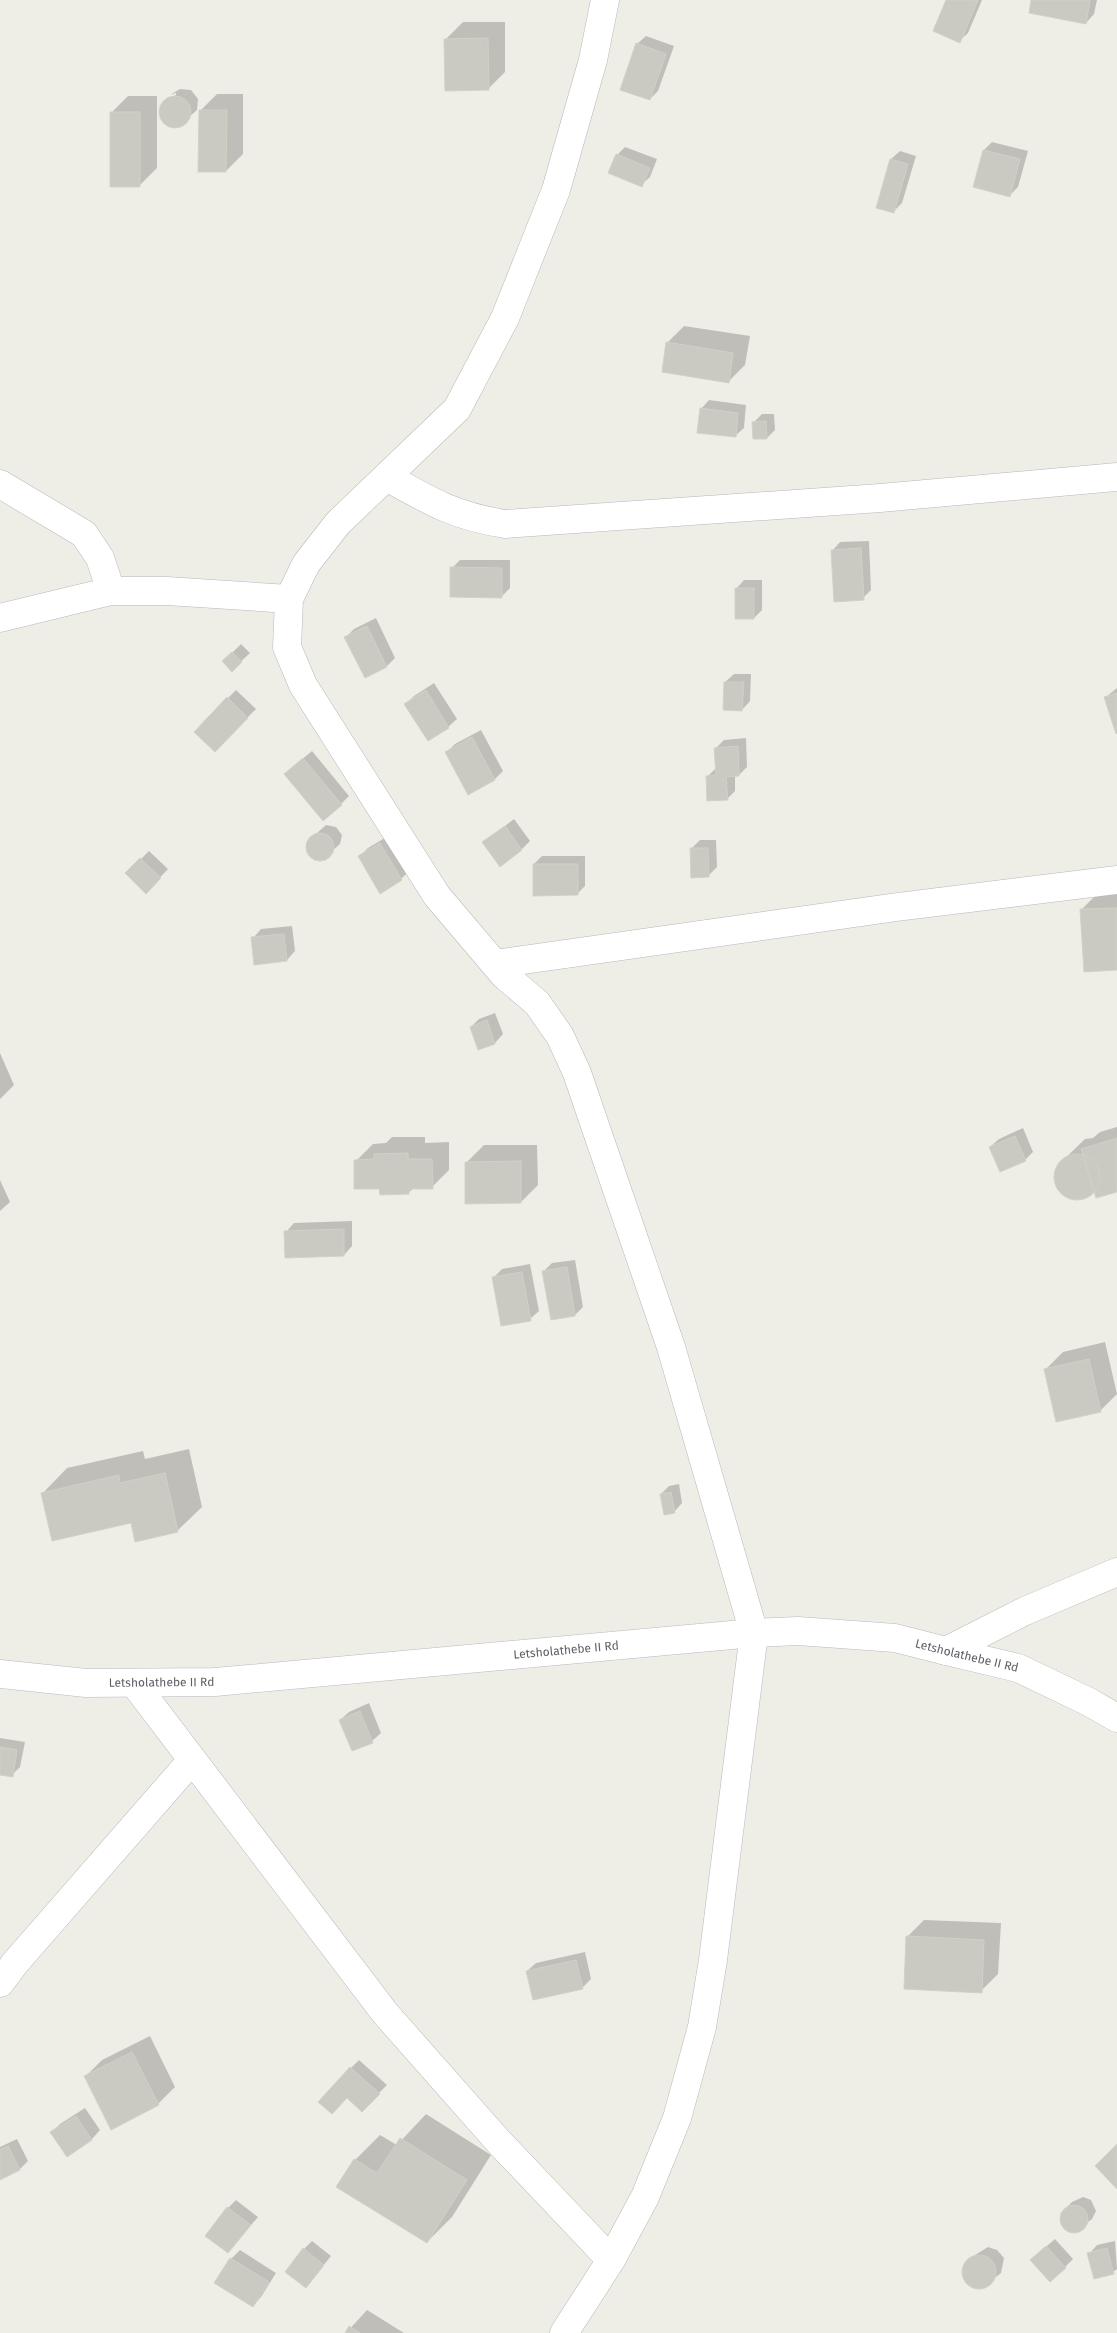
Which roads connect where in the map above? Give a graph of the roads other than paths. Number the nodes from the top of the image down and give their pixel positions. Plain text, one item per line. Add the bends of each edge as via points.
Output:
1 (605, 0) edge
2 (387, 477) junction
3 (1117, 477) edge
4 (0, 484) edge
5 (112, 592) junction
6 (289, 599) junction
7 (0, 618) edge
8 (1117, 880) edge
9 (495, 964) junction
10 (1117, 1572) edge
11 (754, 1633) junction
12 (946, 1650) junction
13 (0, 1674) edge
14 (134, 1683) junction
15 (1117, 1718) edge
16 (192, 1760) junction
17 (0, 1983) edge
18 (611, 2260) junction
19 (564, 2333) edge

1 - 2 street via 556,190 505,318 457,409
2 - 3 street via 437,506 473,519 505,524 890,497
2 - 6 street via 338,523 306,564
4 - 5 street via 84,534 100,558
5 - 6 street via 167,591
5 - 7 street
6 - 9 street via 287,647 303,685 437,896
8 - 9 street
9 - 11 street via 537,1003 560,1036 577,1073 670,1347
10 - 12 street via 1025,1611
11 - 12 street, Letsholathebe II Rd via 798,1631 895,1638
11 - 14 street, Letsholathebe II Rd via 215,1682
11 - 18 street via 702,2027 677,2118 645,2197
12 - 15 street, Letsholathebe II Rd via 1018,1668
13 - 14 street, Letsholathebe II Rd via 86,1683
14 - 16 street
16 - 17 street
16 - 18 street via 385,2014 498,2141
18 - 19 street

